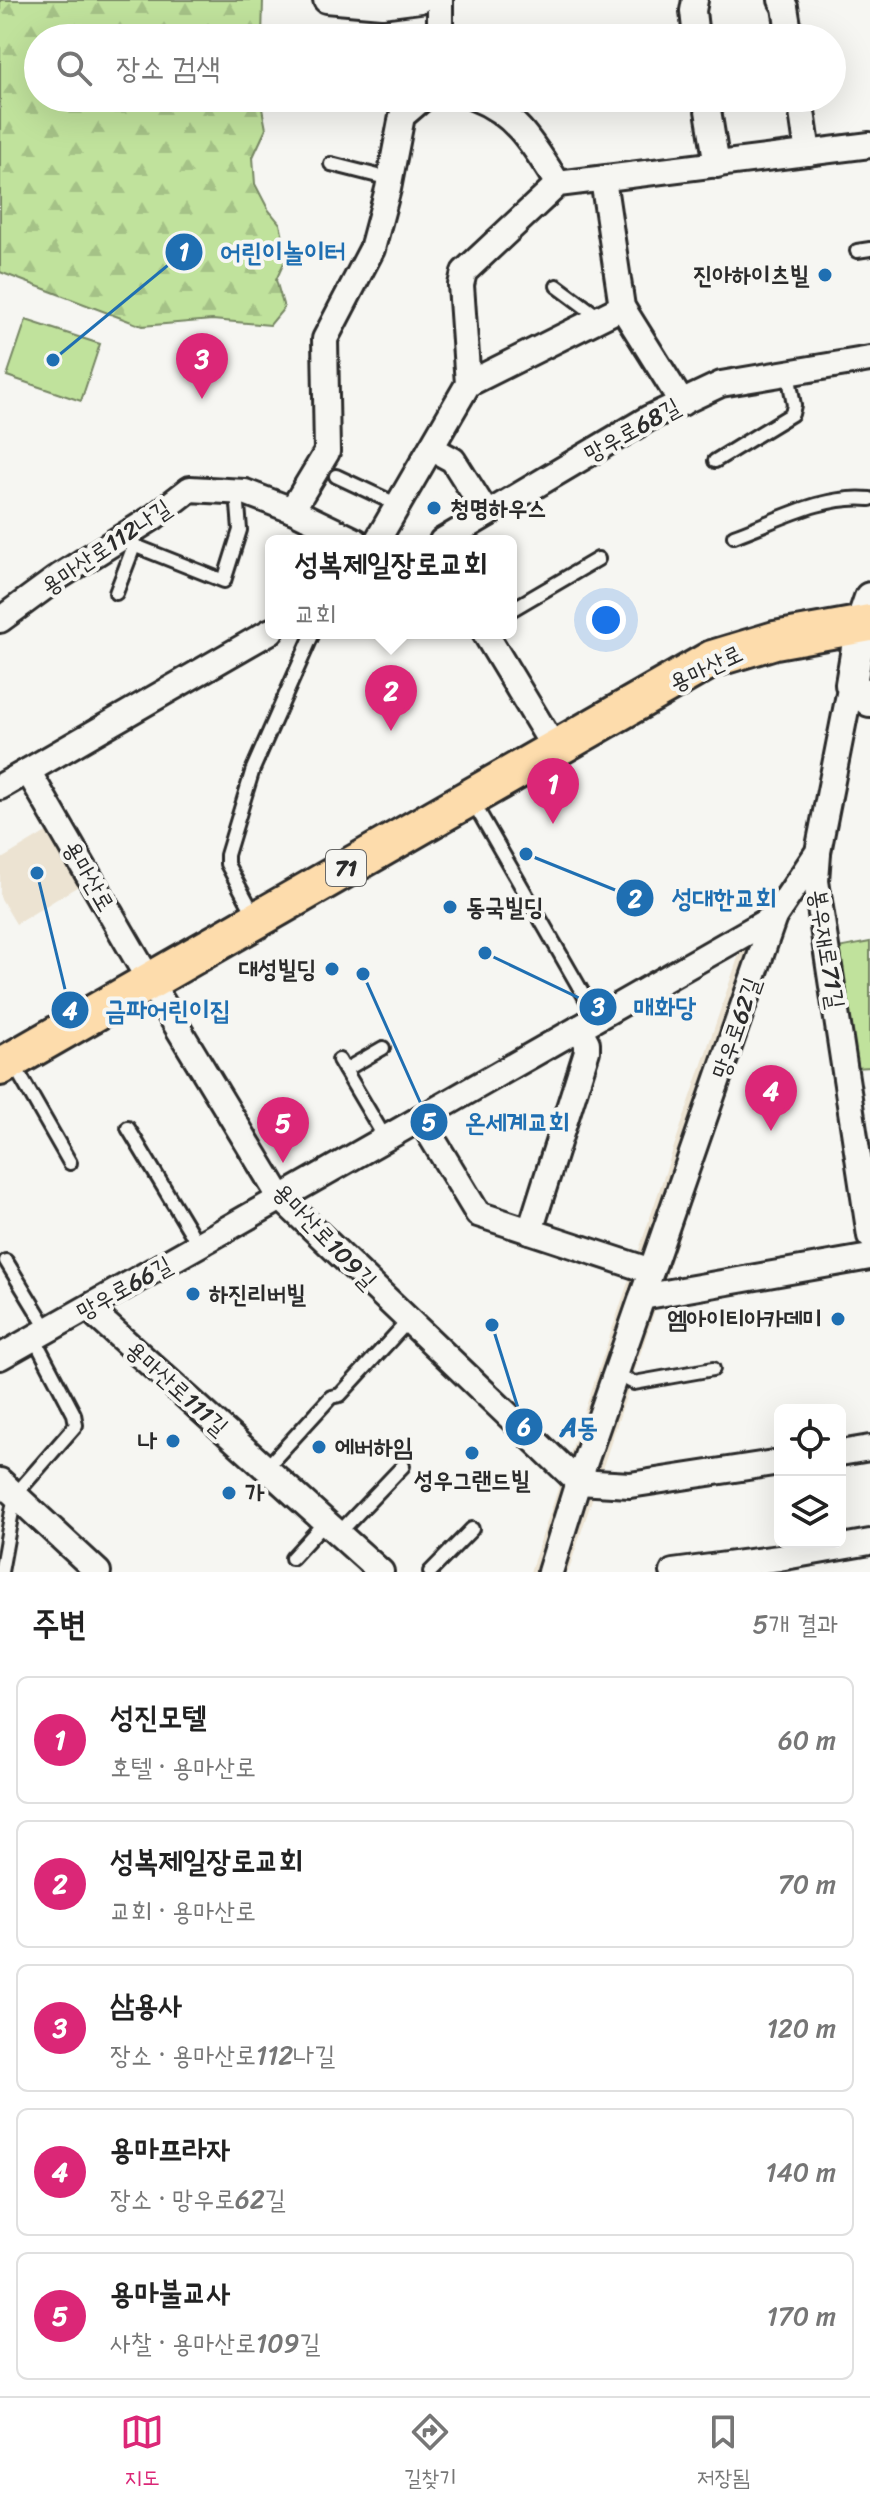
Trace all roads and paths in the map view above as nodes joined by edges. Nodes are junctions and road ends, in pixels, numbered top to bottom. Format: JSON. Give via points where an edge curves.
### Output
{"nodes":[{"id":1,"x":326,"y":0,"type":"edge"},
{"id":2,"x":420,"y":0,"type":"edge"},
{"id":3,"x":440,"y":0,"type":"edge"},
{"id":4,"x":695,"y":0,"type":"edge"},
{"id":5,"x":781,"y":0,"type":"edge"},
{"id":6,"x":440,"y":24,"type":"edge"},
{"id":7,"x":694,"y":24,"type":"edge"},
{"id":8,"x":788,"y":24,"type":"edge"},
{"id":9,"x":407,"y":112,"type":"edge"},
{"id":10,"x":498,"y":112,"type":"edge"},
{"id":11,"x":708,"y":112,"type":"edge"},
{"id":12,"x":802,"y":112,"type":"edge"},
{"id":13,"x":870,"y":145,"type":"edge"},
{"id":14,"x":808,"y":153,"type":"junction"},
{"id":15,"x":331,"y":164,"type":"dead end"},
{"id":16,"x":717,"y":165,"type":"junction"},
{"id":17,"x":390,"y":179,"type":"junction"},
{"id":18,"x":603,"y":179,"type":"junction"},
{"id":19,"x":558,"y":184,"type":"junction"},
{"id":20,"x":557,"y":286,"type":"dead end"},
{"id":21,"x":622,"y":307,"type":"junction"},
{"id":22,"x":600,"y":318,"type":"junction"},
{"id":23,"x":870,"y":359,"type":"edge"},
{"id":24,"x":788,"y":373,"type":"junction"},
{"id":25,"x":468,"y":384,"type":"junction"},
{"id":26,"x":682,"y":403,"type":"junction"},
{"id":27,"x":431,"y":448,"type":"junction"},
{"id":28,"x":715,"y":461,"type":"dead end"},
{"id":29,"x":336,"y":476,"type":"dead end"},
{"id":30,"x":237,"y":492,"type":"junction"},
{"id":31,"x":870,"y":499,"type":"edge"},
{"id":32,"x":398,"y":505,"type":"junction"},
{"id":33,"x":292,"y":510,"type":"junction"},
{"id":34,"x":487,"y":514,"type":"junction"},
{"id":35,"x":344,"y":535,"type":"edge"},
{"id":36,"x":380,"y":535,"type":"edge"},
{"id":37,"x":452,"y":535,"type":"edge"},
{"id":38,"x":734,"y":536,"type":"dead end"},
{"id":39,"x":126,"y":542,"type":"junction"},
{"id":40,"x":598,"y":559,"type":"dead end"},
{"id":41,"x":116,"y":593,"type":"dead end"},
{"id":42,"x":517,"y":606,"type":"edge"},
{"id":43,"x":867,"y":615,"type":"edge"},
{"id":44,"x":0,"y":620,"type":"edge"},
{"id":45,"x":265,"y":634,"type":"edge"},
{"id":46,"x":310,"y":639,"type":"edge"},
{"id":47,"x":489,"y":639,"type":"edge"},
{"id":48,"x":861,"y":692,"type":"edge"},
{"id":49,"x":555,"y":749,"type":"junction"},
{"id":50,"x":28,"y":771,"type":"junction"},
{"id":51,"x":0,"y":787,"type":"edge"},
{"id":52,"x":470,"y":797,"type":"junction"},
{"id":53,"x":818,"y":852,"type":"junction"},
{"id":54,"x":774,"y":917,"type":"junction"},
{"id":55,"x":256,"y":919,"type":"junction"},
{"id":56,"x":149,"y":980,"type":"junction"},
{"id":57,"x":588,"y":1023,"type":"junction"},
{"id":58,"x":383,"y":1048,"type":"dead end"},
{"id":59,"x":6,"y":1064,"type":"edge"},
{"id":60,"x":420,"y":1118,"type":"junction"},
{"id":61,"x":128,"y":1128,"type":"dead end"},
{"id":62,"x":385,"y":1138,"type":"junction"},
{"id":63,"x":70,"y":1163,"type":"dead end"},
{"id":64,"x":867,"y":1183,"type":"edge"},
{"id":65,"x":280,"y":1197,"type":"junction"},
{"id":66,"x":530,"y":1231,"type":"junction"},
{"id":67,"x":870,"y":1236,"type":"edge"},
{"id":68,"x":199,"y":1246,"type":"junction"},
{"id":69,"x":870,"y":1257,"type":"edge"},
{"id":70,"x":6,"y":1261,"type":"dead end"},
{"id":71,"x":651,"y":1271,"type":"junction"},
{"id":72,"x":642,"y":1297,"type":"junction"},
{"id":73,"x":88,"y":1308,"type":"junction"},
{"id":74,"x":409,"y":1320,"type":"junction"},
{"id":75,"x":41,"y":1334,"type":"junction"},
{"id":76,"x":0,"y":1357,"type":"edge"},
{"id":77,"x":713,"y":1369,"type":"dead end"},
{"id":78,"x":616,"y":1374,"type":"junction"},
{"id":79,"x":870,"y":1448,"type":"edge"},
{"id":80,"x":846,"y":1452,"type":"edge"},
{"id":81,"x":774,"y":1463,"type":"edge"},
{"id":82,"x":403,"y":1466,"type":"dead end"},
{"id":83,"x":266,"y":1468,"type":"junction"},
{"id":84,"x":578,"y":1482,"type":"junction"},
{"id":85,"x":7,"y":1488,"type":"edge"},
{"id":86,"x":332,"y":1528,"type":"junction"},
{"id":87,"x":472,"y":1529,"type":"dead end"},
{"id":88,"x":870,"y":1542,"type":"edge"},
{"id":89,"x":292,"y":1558,"type":"dead end"},
{"id":90,"x":552,"y":1571,"type":"edge"},
{"id":91,"x":1,"y":1572,"type":"edge"},
{"id":92,"x":98,"y":1572,"type":"edge"},
{"id":93,"x":381,"y":1572,"type":"edge"},
{"id":94,"x":430,"y":1572,"type":"edge"},
{"id":95,"x":673,"y":1572,"type":"edge"}],
"edges":[{"from":1,"to":2,"type":"street","via":[[382,5]]},
{"from":3,"to":6,"type":"street"},
{"from":4,"to":7,"type":"street"},
{"from":5,"to":8,"type":"street"},
{"from":9,"to":17,"type":"street"},
{"from":10,"to":19,"type":"street","via":[[525,132]]},
{"from":11,"to":16,"type":"street"},
{"from":12,"to":14,"type":"street"},
{"from":13,"to":14,"type":"street"},
{"from":14,"to":16,"type":"street"},
{"from":15,"to":17,"type":"lane"},
{"from":16,"to":18,"type":"street"},
{"from":17,"to":33,"type":"street","via":[[372,249],[325,339],[327,452]]},
{"from":18,"to":19,"type":"street"},
{"from":18,"to":21,"type":"street"},
{"from":19,"to":25,"type":"street","via":[[464,272]]},
{"from":20,"to":22,"type":"lane"},
{"from":21,"to":22,"type":"street"},
{"from":21,"to":26,"type":"street"},
{"from":22,"to":25,"type":"street"},
{"from":23,"to":24,"type":"street","name":"망우로68길"},
{"from":24,"to":26,"type":"street","name":"망우로68길","via":[[721,384]]},
{"from":24,"to":28,"type":"lane","via":[[792,414]]},
{"from":25,"to":27,"type":"street"},
{"from":26,"to":34,"type":"street","name":"망우로68길"},
{"from":27,"to":32,"type":"street"},
{"from":27,"to":34,"type":"street","via":[[453,460]]},
{"from":29,"to":32,"type":"lane"},
{"from":30,"to":33,"type":"street","name":"용마산로112나길"},
{"from":30,"to":39,"type":"street","name":"용마산로112나길","via":[[190,489]]},
{"from":30,"to":39,"type":"lane","via":[[240,530],[224,581]]},
{"from":31,"to":38,"type":"lane","via":[[818,505]]},
{"from":32,"to":36,"type":"street"},
{"from":33,"to":35,"type":"street","name":"용마산로112나길"},
{"from":34,"to":37,"type":"street","name":"망우로68길"},
{"from":39,"to":41,"type":"lane"},
{"from":39,"to":44,"type":"street","name":"용마산로112나길","via":[[60,576]]},
{"from":40,"to":42,"type":"lane"},
{"from":43,"to":48,"type":"street"},
{"from":43,"to":49,"type":"main road","name":"용마산로","number":"71","via":[[712,659]]},
{"from":45,"to":50,"type":"street"},
{"from":46,"to":55,"type":"lane","via":[[253,769],[226,860]]},
{"from":47,"to":49,"type":"street"},
{"from":48,"to":53,"type":"street","name":"망우로62길"},
{"from":49,"to":52,"type":"main road","name":"용마산로","number":"71"},
{"from":50,"to":51,"type":"street"},
{"from":50,"to":56,"type":"street","name":"용마산로"},
{"from":52,"to":55,"type":"main road","name":"용마산로","number":"71"},
{"from":52,"to":57,"type":"lane"},
{"from":53,"to":54,"type":"street","name":"망우로62길"},
{"from":53,"to":64,"type":"street","name":"봉우재로71길","via":[[816,881]]},
{"from":54,"to":57,"type":"street","name":"망우로66길"},
{"from":54,"to":71,"type":"street","name":"망우로62길"},
{"from":55,"to":56,"type":"main road","name":"용마산로","number":"71"},
{"from":56,"to":59,"type":"main road","name":"용마산로","number":"71"},
{"from":56,"to":65,"type":"street","name":"용마산로109길"},
{"from":57,"to":60,"type":"street","name":"망우로66길"},
{"from":57,"to":66,"type":"street","via":[[587,1051]]},
{"from":58,"to":62,"type":"lane","via":[[342,1065]]},
{"from":59,"to":63,"type":"lane","name":"용마산로"},
{"from":60,"to":62,"type":"street","name":"망우로66길"},
{"from":60,"to":66,"type":"street","via":[[475,1211]]},
{"from":61,"to":68,"type":"lane","name":"망우로66길"},
{"from":62,"to":65,"type":"street","name":"망우로66길"},
{"from":64,"to":67,"type":"street","name":"봉우재로71길"},
{"from":65,"to":68,"type":"street","name":"망우로66길"},
{"from":65,"to":74,"type":"street","name":"용마산로109길"},
{"from":66,"to":71,"type":"street"},
{"from":68,"to":73,"type":"street","name":"망우로66길"},
{"from":69,"to":72,"type":"street"},
{"from":70,"to":75,"type":"lane","name":"망우로66길"},
{"from":71,"to":72,"type":"street","name":"망우로62길"},
{"from":72,"to":78,"type":"street","name":"망우로62길"},
{"from":73,"to":75,"type":"street","name":"망우로66길"},
{"from":73,"to":83,"type":"street","name":"용마산로111길"},
{"from":74,"to":83,"type":"lane"},
{"from":74,"to":84,"type":"street","name":"용마산로109길"},
{"from":75,"to":76,"type":"street","name":"망우로66길"},
{"from":75,"to":85,"type":"lane","via":[[76,1425]]},
{"from":77,"to":78,"type":"lane","via":[[634,1383]]},
{"from":78,"to":84,"type":"street","name":"망우로62길"},
{"from":79,"to":80,"type":"street"},
{"from":81,"to":84,"type":"street","via":[[630,1485]]},
{"from":82,"to":86,"type":"lane"},
{"from":83,"to":86,"type":"street","name":"용마산로111길"},
{"from":84,"to":90,"type":"street","name":"망우로62길"},
{"from":85,"to":91,"type":"lane"},
{"from":85,"to":92,"type":"street"},
{"from":86,"to":89,"type":"lane"},
{"from":86,"to":93,"type":"street","name":"용마산로111길"},
{"from":87,"to":94,"type":"lane"},
{"from":88,"to":95,"type":"street"}]}
